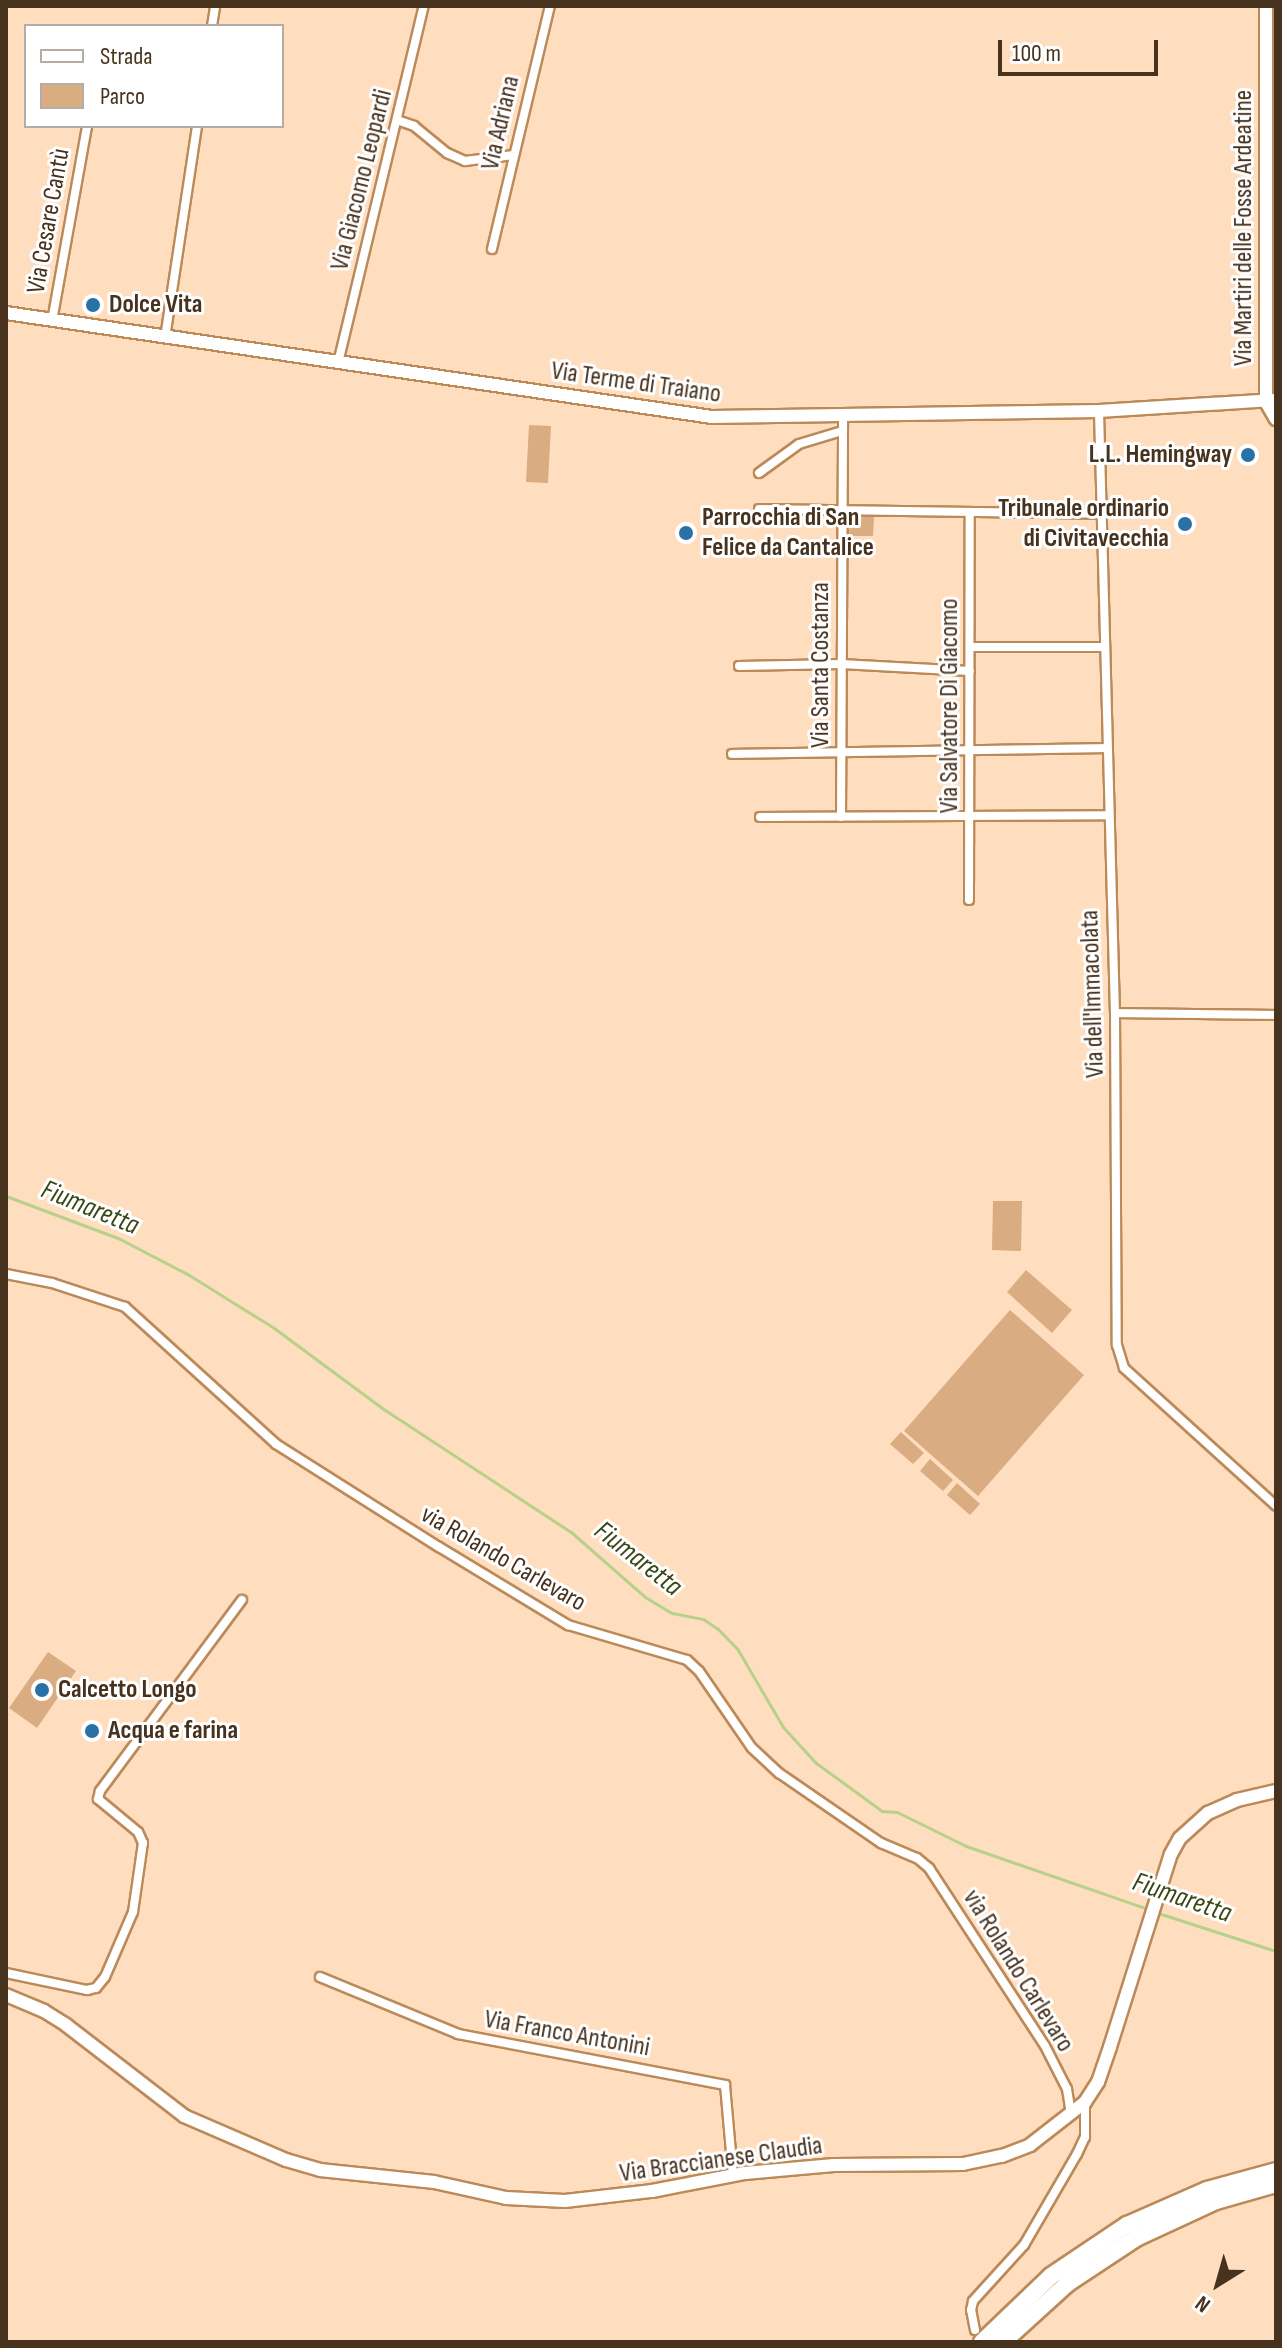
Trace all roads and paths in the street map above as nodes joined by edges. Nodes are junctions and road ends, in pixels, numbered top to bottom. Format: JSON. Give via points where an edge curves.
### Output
{"nodes":[{"id":1,"x":424,"y":6,"type":"edge"},
{"id":2,"x":550,"y":6,"type":"edge"},
{"id":3,"x":1266,"y":6,"type":"edge"},
{"id":4,"x":1271,"y":48,"type":"edge"},
{"id":5,"x":397,"y":120,"type":"junction"},
{"id":6,"x":87,"y":128,"type":"edge"},
{"id":7,"x":197,"y":128,"type":"edge"},
{"id":8,"x":514,"y":155,"type":"junction"},
{"id":9,"x":1271,"y":246,"type":"edge"},
{"id":10,"x":492,"y":249,"type":"dead end"},
{"id":11,"x":6,"y":313,"type":"edge"},
{"id":12,"x":52,"y":322,"type":"junction"},
{"id":13,"x":165,"y":338,"type":"junction"},
{"id":14,"x":338,"y":363,"type":"junction"},
{"id":15,"x":1271,"y":401,"type":"edge"},
{"id":16,"x":1099,"y":411,"type":"junction"},
{"id":17,"x":843,"y":417,"type":"junction"},
{"id":18,"x":1276,"y":419,"type":"edge"},
{"id":19,"x":842,"y":431,"type":"junction"},
{"id":20,"x":759,"y":473,"type":"dead end"},
{"id":21,"x":759,"y":509,"type":"dead end"},
{"id":22,"x":841,"y":512,"type":"junction"},
{"id":23,"x":970,"y":513,"type":"junction"},
{"id":24,"x":1101,"y":514,"type":"junction"},
{"id":25,"x":971,"y":647,"type":"junction"},
{"id":26,"x":1103,"y":647,"type":"junction"},
{"id":27,"x":841,"y":664,"type":"junction"},
{"id":28,"x":739,"y":666,"type":"dead end"},
{"id":29,"x":970,"y":671,"type":"junction"},
{"id":30,"x":1106,"y":748,"type":"junction"},
{"id":31,"x":970,"y":750,"type":"junction"},
{"id":32,"x":842,"y":753,"type":"junction"},
{"id":33,"x":732,"y":754,"type":"dead end"},
{"id":34,"x":970,"y":815,"type":"junction"},
{"id":35,"x":1108,"y":815,"type":"junction"},
{"id":36,"x":760,"y":817,"type":"dead end"},
{"id":37,"x":841,"y":817,"type":"junction"},
{"id":38,"x":969,"y":900,"type":"dead end"},
{"id":39,"x":1115,"y":1013,"type":"junction"},
{"id":40,"x":1276,"y":1015,"type":"edge"},
{"id":41,"x":6,"y":1274,"type":"edge"},
{"id":42,"x":1276,"y":1506,"type":"edge"},
{"id":43,"x":242,"y":1600,"type":"dead end"},
{"id":44,"x":1276,"y":1791,"type":"edge"},
{"id":45,"x":6,"y":1973,"type":"edge"},
{"id":46,"x":320,"y":1977,"type":"dead end"},
{"id":47,"x":6,"y":1995,"type":"edge"},
{"id":48,"x":1085,"y":2102,"type":"junction"},
{"id":49,"x":1071,"y":2113,"type":"junction"},
{"id":50,"x":1276,"y":2171,"type":"edge"},
{"id":51,"x":733,"y":2175,"type":"junction"},
{"id":52,"x":1276,"y":2184,"type":"edge"},
{"id":53,"x":979,"y":2336,"type":"edge"},
{"id":54,"x":1003,"y":2342,"type":"edge"}],
"edges":[{"from":1,"to":5,"type":"street","name":"Via Giacomo Leopardi"},
{"from":2,"to":8,"type":"street","name":"Via Adriana"},
{"from":3,"to":4,"type":"street","name":"Via Martiri delle Fosse Ardeatine"},
{"from":4,"to":9,"type":"street","name":"Via Martiri delle Fosse Ardeatine"},
{"from":5,"to":8,"type":"street","via":[[465,161]]},
{"from":5,"to":14,"type":"street","name":"Via Giacomo Leopardi"},
{"from":6,"to":12,"type":"street","name":"Via Cesare Cantù"},
{"from":7,"to":13,"type":"street"},
{"from":8,"to":10,"type":"street","name":"Via Adriana"},
{"from":9,"to":15,"type":"street","name":"Via Martiri delle Fosse Ardeatine"},
{"from":11,"to":12,"type":"street","name":"Via Terme di Traiano"},
{"from":12,"to":13,"type":"street","name":"Via Terme di Traiano"},
{"from":13,"to":14,"type":"street","name":"Via Terme di Traiano"},
{"from":14,"to":17,"type":"street","name":"Via Terme di Traiano","via":[[698,415]]},
{"from":15,"to":16,"type":"street","name":"Via Terme di Traiano"},
{"from":15,"to":18,"type":"street"},
{"from":16,"to":17,"type":"street","name":"Via Terme di Traiano"},
{"from":16,"to":24,"type":"street","name":"Via dell'Immacolata"},
{"from":17,"to":19,"type":"street","name":"Via Santa Costanza"},
{"from":19,"to":20,"type":"street","via":[[799,444]]},
{"from":19,"to":22,"type":"street","name":"Via Santa Costanza"},
{"from":21,"to":22,"type":"street"},
{"from":22,"to":23,"type":"street"},
{"from":22,"to":27,"type":"street","name":"Via Santa Costanza"},
{"from":23,"to":24,"type":"street"},
{"from":23,"to":25,"type":"street","name":"Via Salvatore Di Giacomo"},
{"from":24,"to":26,"type":"street","name":"Via dell'Immacolata"},
{"from":25,"to":26,"type":"street"},
{"from":25,"to":29,"type":"street","name":"Via Salvatore Di Giacomo"},
{"from":26,"to":30,"type":"street","name":"Via dell'Immacolata"},
{"from":27,"to":28,"type":"street"},
{"from":27,"to":29,"type":"street"},
{"from":27,"to":32,"type":"street","name":"Via Santa Costanza"},
{"from":29,"to":31,"type":"street","name":"Via Salvatore Di Giacomo"},
{"from":30,"to":31,"type":"street"},
{"from":30,"to":35,"type":"street","name":"Via dell'Immacolata"},
{"from":31,"to":32,"type":"street"},
{"from":31,"to":34,"type":"street","name":"Via Salvatore Di Giacomo"},
{"from":32,"to":33,"type":"street"},
{"from":32,"to":37,"type":"street","name":"Via Santa Costanza"},
{"from":34,"to":35,"type":"street"},
{"from":34,"to":37,"type":"street"},
{"from":34,"to":38,"type":"street","name":"Via Salvatore Di Giacomo"},
{"from":35,"to":39,"type":"street","name":"Via dell'Immacolata"},
{"from":36,"to":37,"type":"street"},
{"from":39,"to":40,"type":"street"},
{"from":39,"to":42,"type":"street","name":"Via dell'Immacolata","via":[[1117,1345],[1124,1368]]},
{"from":41,"to":49,"type":"street","name":"via Rolando Carlevaro","via":[[125,1307],[276,1444],[439,1547],[568,1625],[687,1660],[752,1748],[779,1773],[881,1843],[929,1868],[1045,2046],[1067,2089]]},
{"from":43,"to":45,"type":"street","via":[[100,1791],[98,1799],[138,1832],[143,1843],[133,1912],[105,1977],[87,1990]]},
{"from":44,"to":48,"type":"street","name":"Via Braccianese Claudia","via":[[1237,1800],[1194,1823],[1171,1854],[1098,2082]]},
{"from":46,"to":51,"type":"street","name":"Via Franco Antonini","via":[[458,2034],[725,2085]]},
{"from":47,"to":51,"type":"street","name":"Via Braccianese Claudia","via":[[66,2025],[184,2116],[306,2167],[434,2182],[538,2202],[627,2195]]},
{"from":48,"to":49,"type":"street","name":"Via Braccianese Claudia"},
{"from":48,"to":53,"type":"street","via":[[1085,2137],[1077,2154],[1024,2245],[973,2301]]},
{"from":49,"to":51,"type":"street","name":"Via Braccianese Claudia","via":[[1030,2145],[973,2162],[834,2165]]},
{"from":50,"to":53,"type":"highway","via":[[1207,2190],[1127,2225],[1051,2276]]},
{"from":52,"to":54,"type":"highway","via":[[1216,2201],[1136,2238],[1068,2283]]}]}
